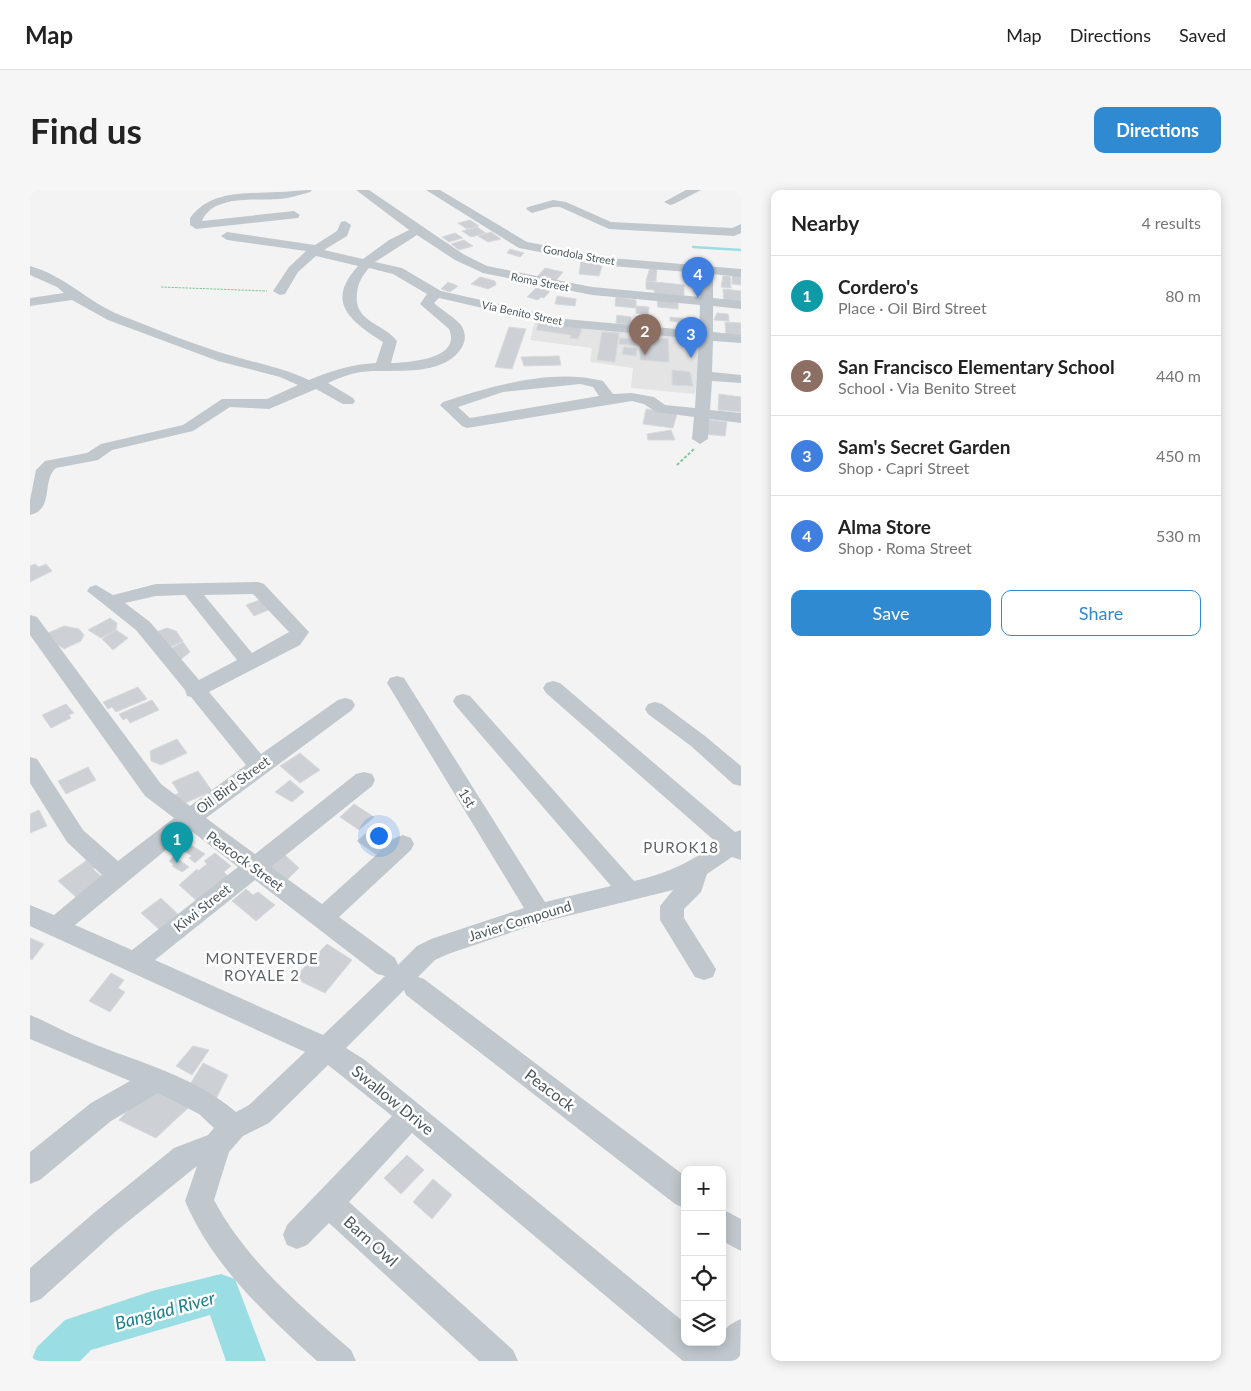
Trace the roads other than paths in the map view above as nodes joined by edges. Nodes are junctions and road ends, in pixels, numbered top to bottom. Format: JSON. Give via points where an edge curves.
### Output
{"nodes":[{"id":1,"x":306,"y":190,"type":"edge"},
{"id":2,"x":362,"y":190,"type":"edge"},
{"id":3,"x":432,"y":190,"type":"edge"},
{"id":4,"x":695,"y":190,"type":"edge"},
{"id":5,"x":275,"y":196,"type":"junction"},
{"id":6,"x":670,"y":202,"type":"dead end"},
{"id":7,"x":532,"y":208,"type":"dead end"},
{"id":8,"x":346,"y":226,"type":"dead end"},
{"id":9,"x":741,"y":228,"type":"edge"},
{"id":10,"x":418,"y":230,"type":"junction"},
{"id":11,"x":228,"y":236,"type":"dead end"},
{"id":12,"x":313,"y":250,"type":"junction"},
{"id":13,"x":366,"y":263,"type":"junction"},
{"id":14,"x":30,"y":270,"type":"edge"},
{"id":15,"x":707,"y":270,"type":"junction"},
{"id":16,"x":741,"y":273,"type":"edge"},
{"id":17,"x":280,"y":291,"type":"road end"},
{"id":18,"x":437,"y":294,"type":"junction"},
{"id":19,"x":74,"y":296,"type":"junction"},
{"id":20,"x":30,"y":302,"type":"edge"},
{"id":21,"x":706,"y":302,"type":"junction"},
{"id":22,"x":741,"y":305,"type":"edge"},
{"id":23,"x":706,"y":336,"type":"junction"},
{"id":24,"x":741,"y":340,"type":"edge"},
{"id":25,"x":381,"y":368,"type":"junction"},
{"id":26,"x":705,"y":376,"type":"junction"},
{"id":27,"x":741,"y":379,"type":"edge"},
{"id":28,"x":312,"y":384,"type":"junction"},
{"id":29,"x":609,"y":399,"type":"junction"},
{"id":30,"x":348,"y":401,"type":"dead end"},
{"id":31,"x":702,"y":414,"type":"junction"},
{"id":32,"x":741,"y":418,"type":"edge"},
{"id":33,"x":700,"y":439,"type":"road end"},
{"id":34,"x":30,"y":510,"type":"edge"},
{"id":35,"x":190,"y":590,"type":"junction"},
{"id":36,"x":30,"y":621,"type":"edge"},
{"id":37,"x":250,"y":663,"type":"junction"},
{"id":38,"x":397,"y":683,"type":"dead end"},
{"id":39,"x":553,"y":688,"type":"dead end"},
{"id":40,"x":194,"y":691,"type":"junction"},
{"id":41,"x":463,"y":701,"type":"dead end"},
{"id":42,"x":345,"y":705,"type":"dead end"},
{"id":43,"x":655,"y":710,"type":"dead end"},
{"id":44,"x":30,"y":765,"type":"edge"},
{"id":45,"x":259,"y":766,"type":"junction"},
{"id":46,"x":741,"y":778,"type":"edge"},
{"id":47,"x":364,"y":780,"type":"dead end"},
{"id":48,"x":188,"y":819,"type":"junction"},
{"id":49,"x":403,"y":844,"type":"dead end"},
{"id":50,"x":738,"y":844,"type":"edge"},
{"id":51,"x":254,"y":867,"type":"junction"},
{"id":52,"x":697,"y":869,"type":"junction"},
{"id":53,"x":117,"y":874,"type":"junction"},
{"id":54,"x":628,"y":890,"type":"junction"},
{"id":55,"x":539,"y":913,"type":"junction"},
{"id":56,"x":30,"y":915,"type":"edge"},
{"id":57,"x":324,"y":918,"type":"junction"},
{"id":58,"x":56,"y":927,"type":"junction"},
{"id":59,"x":135,"y":962,"type":"junction"},
{"id":60,"x":386,"y":966,"type":"dead end"},
{"id":61,"x":704,"y":969,"type":"dead end"},
{"id":62,"x":414,"y":987,"type":"dead end"},
{"id":63,"x":30,"y":1027,"type":"edge"},
{"id":64,"x":326,"y":1049,"type":"junction"},
{"id":65,"x":157,"y":1079,"type":"junction"},
{"id":66,"x":411,"y":1115,"type":"junction"},
{"id":67,"x":226,"y":1135,"type":"junction"},
{"id":68,"x":30,"y":1170,"type":"edge"},
{"id":69,"x":681,"y":1191,"type":"edge"},
{"id":70,"x":329,"y":1203,"type":"junction"},
{"id":71,"x":726,"y":1226,"type":"edge"},
{"id":72,"x":297,"y":1235,"type":"dead end"},
{"id":73,"x":741,"y":1237,"type":"edge"},
{"id":74,"x":30,"y":1288,"type":"edge"},
{"id":75,"x":741,"y":1334,"type":"edge"},
{"id":76,"x":340,"y":1361,"type":"edge"},
{"id":77,"x":502,"y":1361,"type":"edge"},
{"id":78,"x":707,"y":1361,"type":"edge"},
{"id":79,"x":721,"y":1361,"type":"edge"}],
"edges":[{"from":1,"to":5,"type":"street"},
{"from":2,"to":10,"type":"street","name":"Roma Street"},
{"from":3,"to":15,"type":"street","name":"Gondola Street","via":[[523,245],[611,262]]},
{"from":4,"to":6,"type":"street"},
{"from":5,"to":5,"type":"street","via":[[226,197],[202,211],[196,218],[196,225],[294,215]]},
{"from":7,"to":9,"type":"street","via":[[562,204],[609,225],[734,232]]},
{"from":8,"to":12,"type":"street","via":[[343,233]]},
{"from":10,"to":13,"type":"street","via":[[394,242]]},
{"from":10,"to":21,"type":"street","name":"Roma Street","via":[[483,269],[592,291]]},
{"from":11,"to":12,"type":"street","name":"Via Benito Street"},
{"from":12,"to":13,"type":"street","name":"Via Benito Street"},
{"from":12,"to":17,"type":"street","via":[[292,269]]},
{"from":13,"to":18,"type":"street","name":"Via Benito Street","via":[[397,271]]},
{"from":13,"to":25,"type":"street","via":[[353,280],[350,302],[354,315],[390,342]]},
{"from":14,"to":19,"type":"street","via":[[62,284]]},
{"from":15,"to":16,"type":"street","name":"Gondola Street"},
{"from":15,"to":21,"type":"street"},
{"from":18,"to":23,"type":"street","name":"Via Benito Street","via":[[565,322]]},
{"from":18,"to":25,"type":"street","via":[[429,298],[427,304],[455,327],[458,341],[451,352],[433,362]]},
{"from":19,"to":20,"type":"street"},
{"from":19,"to":28,"type":"street","via":[[138,327],[223,358]]},
{"from":21,"to":22,"type":"street","name":"Roma Street"},
{"from":21,"to":23,"type":"street"},
{"from":23,"to":24,"type":"street","name":"Via Benito Street"},
{"from":23,"to":26,"type":"street"},
{"from":25,"to":28,"type":"street","via":[[361,368]]},
{"from":26,"to":27,"type":"street"},
{"from":26,"to":31,"type":"street"},
{"from":28,"to":30,"type":"street"},
{"from":28,"to":34,"type":"street","via":[[269,404],[227,402],[188,428],[106,447],[92,457],[47,466],[38,502]]},
{"from":29,"to":29,"type":"street","via":[[466,423],[448,405],[501,388],[580,380],[598,384]]},
{"from":29,"to":31,"type":"street","via":[[632,397],[649,400],[661,409]]},
{"from":31,"to":32,"type":"street"},
{"from":31,"to":33,"type":"street"},
{"from":35,"to":37,"type":"street"},
{"from":35,"to":37,"type":"street","via":[[258,588],[300,632],[293,640]]},
{"from":35,"to":40,"type":"street","via":[[103,596],[143,626]]},
{"from":36,"to":48,"type":"street","name":"Peacock Street","via":[[152,790]]},
{"from":37,"to":40,"type":"street"},
{"from":38,"to":55,"type":"street","name":"1st"},
{"from":39,"to":50,"type":"street"},
{"from":40,"to":45,"type":"street"},
{"from":41,"to":54,"type":"street"},
{"from":42,"to":45,"type":"street","name":"Oil Bird Street"},
{"from":43,"to":46,"type":"street"},
{"from":44,"to":53,"type":"street","via":[[75,836]]},
{"from":45,"to":48,"type":"street","name":"Oil Bird Street"},
{"from":47,"to":51,"type":"street","name":"Kiwi Street"},
{"from":48,"to":51,"type":"street","name":"Peacock Street"},
{"from":48,"to":53,"type":"street","name":"Oil Bird Street"},
{"from":49,"to":57,"type":"street"},
{"from":50,"to":52,"type":"street","name":"Javier Compound"},
{"from":51,"to":57,"type":"street","name":"Peacock Street"},
{"from":51,"to":59,"type":"street","name":"Kiwi Street"},
{"from":52,"to":54,"type":"street","name":"Javier Compound","via":[[668,882]]},
{"from":52,"to":61,"type":"street","via":[[692,885],[672,906],[672,920]]},
{"from":53,"to":58,"type":"street","name":"Oil Bird Street"},
{"from":54,"to":55,"type":"street","name":"Javier Compound"},
{"from":55,"to":64,"type":"street","name":"Javier Compound","via":[[426,953]]},
{"from":56,"to":58,"type":"street","name":"Swallow Drive"},
{"from":57,"to":60,"type":"street","name":"Peacock Street"},
{"from":58,"to":59,"type":"street","name":"Swallow Drive"},
{"from":59,"to":64,"type":"street","name":"Swallow Drive"},
{"from":62,"to":69,"type":"street","name":"Peacock"},
{"from":63,"to":65,"type":"street"},
{"from":64,"to":66,"type":"street","name":"Swallow Drive","via":[[356,1069]]},
{"from":64,"to":67,"type":"street","name":"Javier Compound","via":[[259,1114]]},
{"from":65,"to":67,"type":"street","via":[[208,1105]]},
{"from":65,"to":68,"type":"street","via":[[101,1112]]},
{"from":66,"to":70,"type":"street"},
{"from":66,"to":78,"type":"street","name":"Swallow Drive"},
{"from":67,"to":74,"type":"street","name":"Javier Compound","via":[[184,1158]]},
{"from":67,"to":76,"type":"street","via":[[199,1201],[216,1233],[277,1305]]},
{"from":70,"to":72,"type":"street"},
{"from":70,"to":77,"type":"street","name":"Barn Owl"},
{"from":71,"to":73,"type":"street"},
{"from":75,"to":79,"type":"street"}]}
